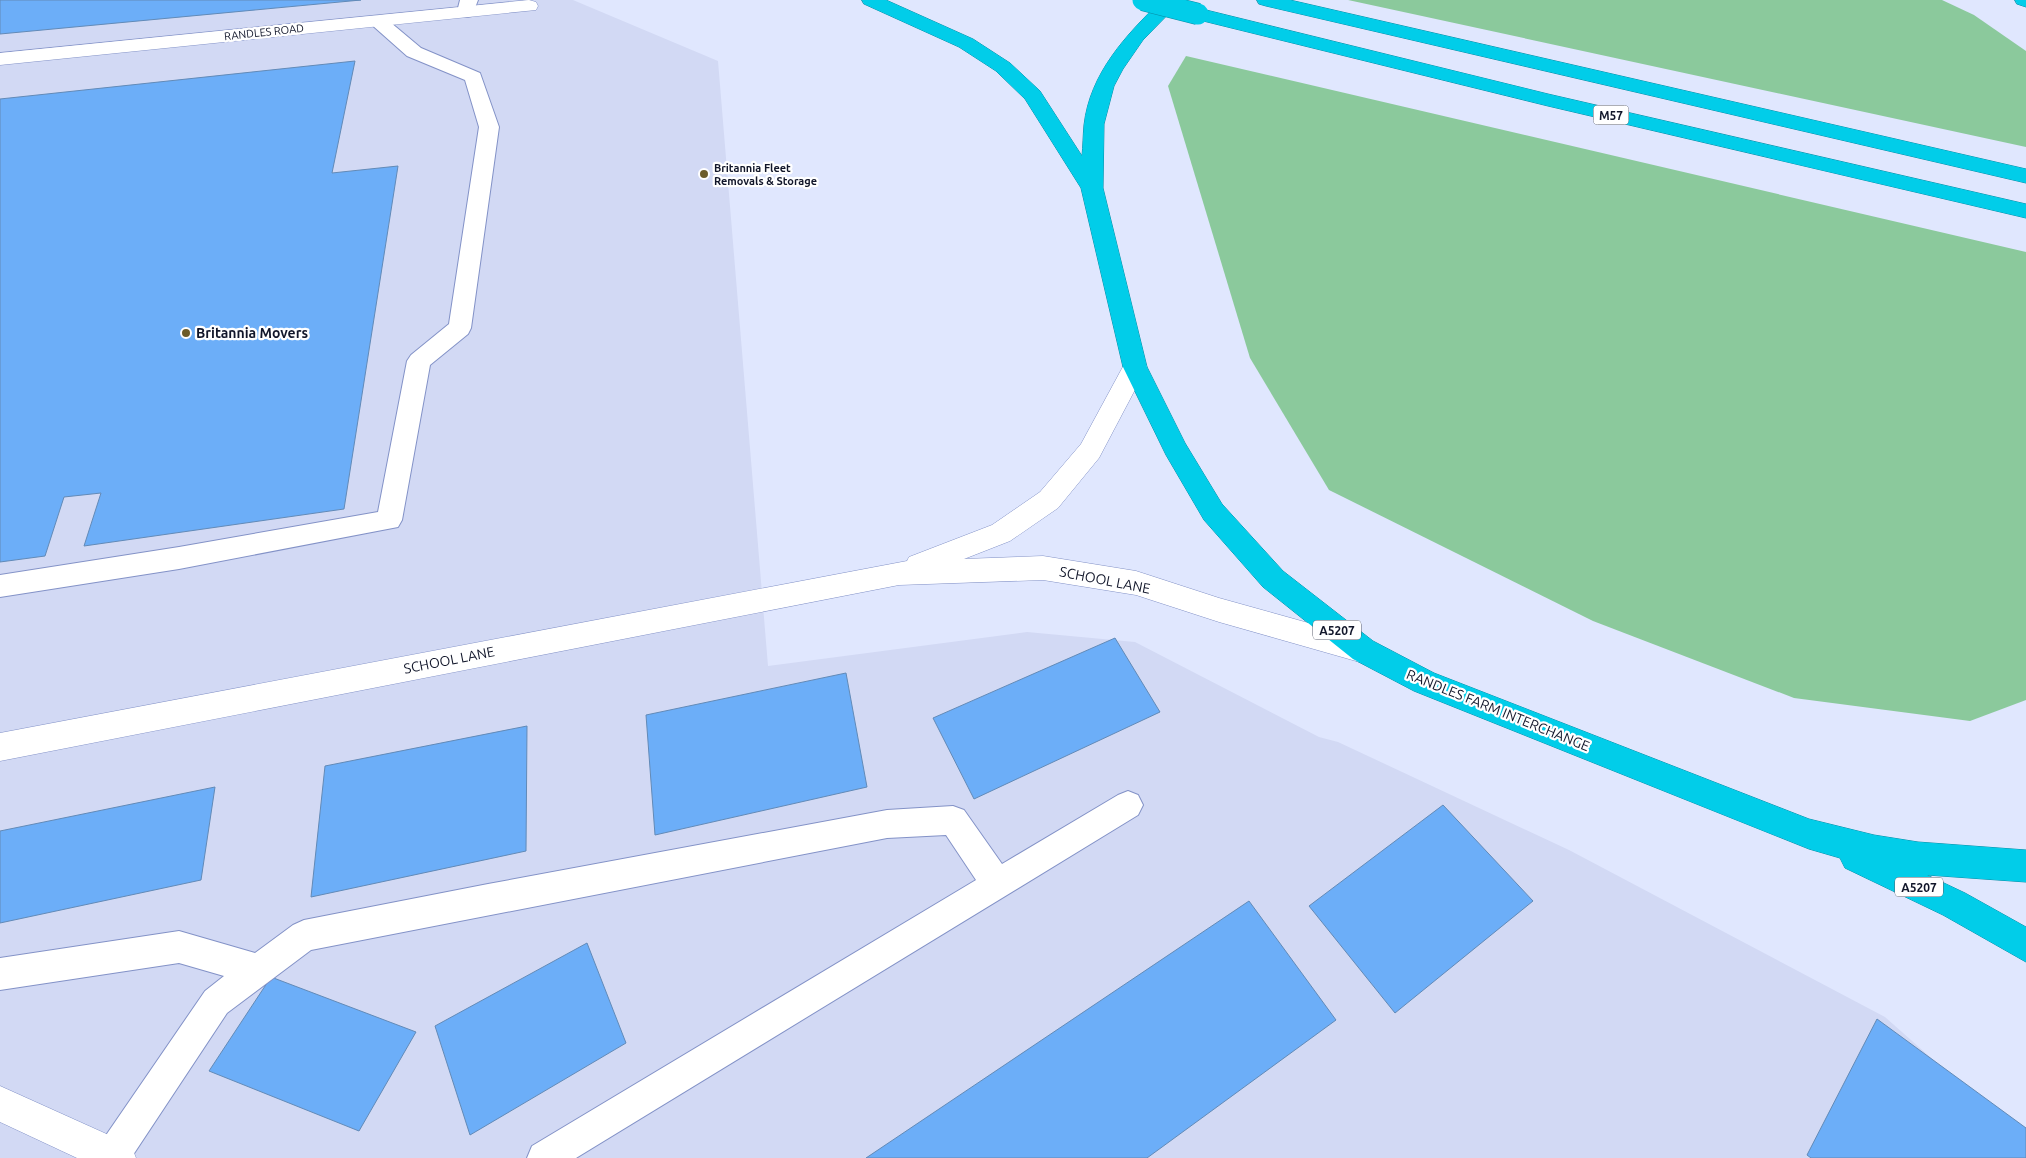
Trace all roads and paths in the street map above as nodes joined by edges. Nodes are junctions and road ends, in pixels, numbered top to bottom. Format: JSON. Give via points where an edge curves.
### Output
{"nodes":[{"id":1,"x":871,"y":0,"type":"edge"},
{"id":2,"x":1143,"y":0,"type":"edge"},
{"id":3,"x":1173,"y":0,"type":"edge"},
{"id":4,"x":1266,"y":0,"type":"edge"},
{"id":5,"x":467,"y":6,"type":"edge"},
{"id":6,"x":529,"y":6,"type":"dead end"},
{"id":7,"x":378,"y":21,"type":"junction"},
{"id":8,"x":0,"y":59,"type":"edge"},
{"id":9,"x":2026,"y":176,"type":"edge"},
{"id":10,"x":1092,"y":188,"type":"junction"},
{"id":11,"x":2026,"y":211,"type":"edge"},
{"id":12,"x":1135,"y":367,"type":"junction"},
{"id":13,"x":899,"y":573,"type":"junction"},
{"id":14,"x":0,"y":586,"type":"edge"},
{"id":15,"x":1363,"y":650,"type":"junction"},
{"id":16,"x":0,"y":747,"type":"edge"},
{"id":17,"x":1128,"y":805,"type":"dead end"},
{"id":18,"x":1809,"y":834,"type":"junction"},
{"id":19,"x":2026,"y":866,"type":"edge"},
{"id":20,"x":997,"y":884,"type":"junction"},
{"id":21,"x":2026,"y":945,"type":"edge"},
{"id":22,"x":260,"y":970,"type":"junction"},
{"id":23,"x":0,"y":974,"type":"edge"},
{"id":24,"x":0,"y":1104,"type":"edge"},
{"id":25,"x":115,"y":1157,"type":"edge"},
{"id":26,"x":544,"y":1158,"type":"edge"}],
"edges":[{"from":1,"to":10,"type":"highway","via":[[966,43],[1003,68],[1033,95]]},
{"from":2,"to":11,"type":"highway","number":"M57","bridge":true,"via":[[1548,100]]},
{"from":3,"to":10,"type":"highway","name":"RANDLES FARM INTERCHANGE","number":"A5207","via":[[1136,36],[1104,86],[1094,124]]},
{"from":4,"to":9,"type":"highway","number":"M57"},
{"from":5,"to":6,"type":"main road","name":"RANDLES ROAD"},
{"from":5,"to":7,"type":"main road","name":"RANDLES ROAD"},
{"from":7,"to":8,"type":"main road","name":"RANDLES ROAD"},
{"from":7,"to":14,"type":"lane","via":[[414,52],[473,77],[489,127],[460,328],[419,361],[389,520]]},
{"from":10,"to":12,"type":"highway","name":"RANDLES FARM INTERCHANGE","number":"A5207"},
{"from":12,"to":13,"type":"main road","name":"SCHOOL LANE","via":[[1090,451],[1049,500],[1001,533]]},
{"from":12,"to":15,"type":"highway","name":"RANDLES FARM INTERCHANGE","number":"A5207","via":[[1175,448],[1213,512],[1273,579]]},
{"from":13,"to":15,"type":"main road","name":"SCHOOL LANE","via":[[1043,568],[1127,582]]},
{"from":13,"to":16,"type":"main road","name":"SCHOOL LANE"},
{"from":15,"to":18,"type":"highway","name":"RANDLES FARM INTERCHANGE","number":"A5207","via":[[1424,682]]},
{"from":17,"to":20,"type":"lane"},
{"from":18,"to":19,"type":"highway","name":"RANDLES FARM INTERCHANGE","number":"A5207","via":[[1856,848],[1902,856]]},
{"from":18,"to":21,"type":"highway","number":"A5207","via":[[1954,904]]},
{"from":20,"to":22,"type":"lane","via":[[953,820],[887,824],[304,936]]},
{"from":20,"to":26,"type":"lane"},
{"from":22,"to":23,"type":"lane","via":[[179,947]]},
{"from":22,"to":25,"type":"lane","via":[[216,1002]]},
{"from":24,"to":25,"type":"main road"}]}
